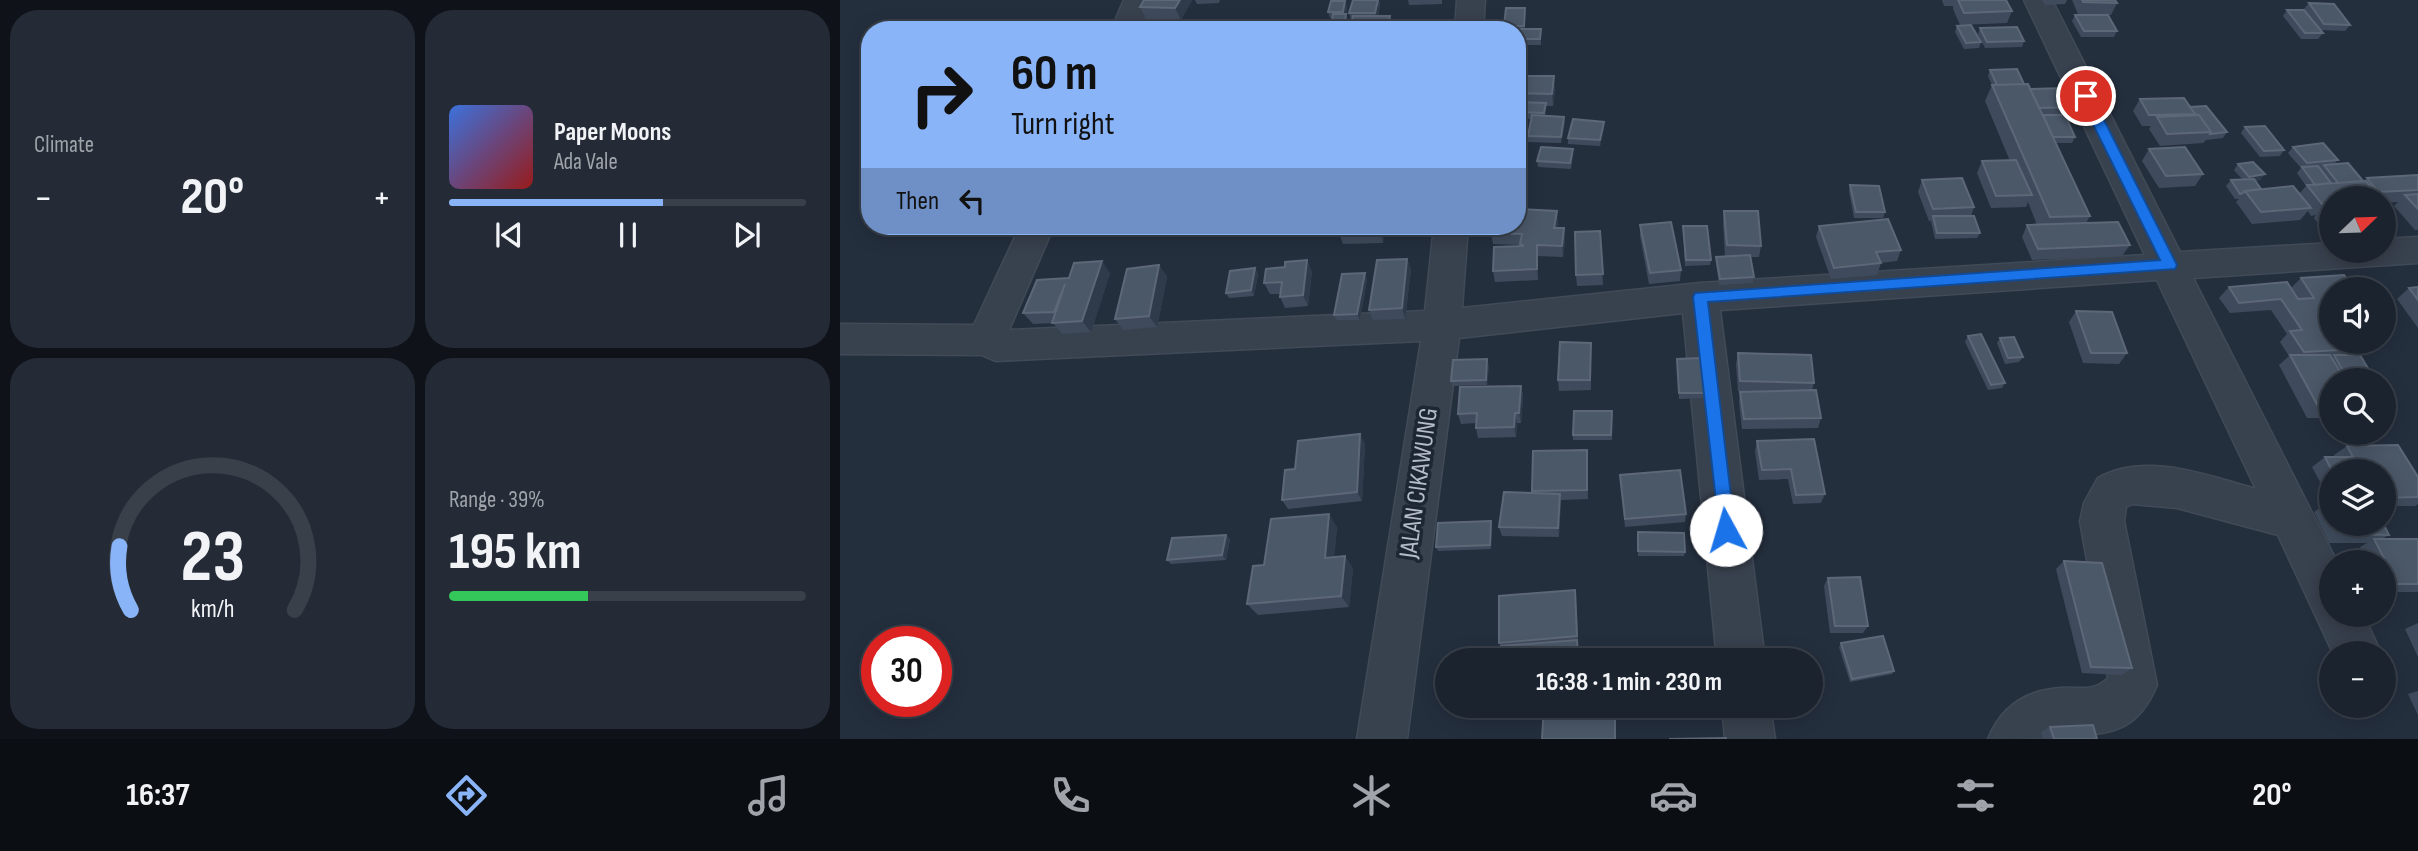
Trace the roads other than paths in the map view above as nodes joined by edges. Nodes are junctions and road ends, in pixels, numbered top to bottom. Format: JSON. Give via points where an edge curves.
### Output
{"nodes":[{"id":1,"x":1138,"y":0,"type":"edge"},
{"id":2,"x":1471,"y":0,"type":"edge"},
{"id":3,"x":2038,"y":0,"type":"edge"},
{"id":4,"x":1129,"y":21,"type":"edge"},
{"id":5,"x":1470,"y":21,"type":"edge"},
{"id":6,"x":1033,"y":235,"type":"edge"},
{"id":7,"x":1450,"y":235,"type":"edge"},
{"id":8,"x":2418,"y":250,"type":"edge"},
{"id":9,"x":2169,"y":265,"type":"junction"},
{"id":10,"x":1700,"y":297,"type":"junction"},
{"id":11,"x":1442,"y":325,"type":"junction"},
{"id":12,"x":840,"y":339,"type":"edge"},
{"id":13,"x":992,"y":340,"type":"junction"},
{"id":14,"x":2293,"y":519,"type":"junction"},
{"id":15,"x":2319,"y":572,"type":"edge"},
{"id":16,"x":1740,"y":648,"type":"edge"},
{"id":17,"x":1747,"y":718,"type":"edge"},
{"id":18,"x":1382,"y":739,"type":"edge"},
{"id":19,"x":1749,"y":739,"type":"edge"},
{"id":20,"x":2013,"y":739,"type":"edge"}],
"edges":[{"from":1,"to":4,"type":"street"},
{"from":2,"to":5,"type":"street"},
{"from":3,"to":9,"type":"street"},
{"from":6,"to":13,"type":"street","via":[[990,331]]},
{"from":7,"to":11,"type":"street","name":"JALAN CIKAWUNG"},
{"from":8,"to":9,"type":"street"},
{"from":9,"to":10,"type":"street"},
{"from":9,"to":14,"type":"street"},
{"from":10,"to":11,"type":"street"},
{"from":10,"to":16,"type":"street"},
{"from":11,"to":13,"type":"street","via":[[1007,348]]},
{"from":11,"to":18,"type":"street","name":"JALAN CIKAWUNG"},
{"from":12,"to":13,"type":"street"},
{"from":14,"to":15,"type":"street"},
{"from":14,"to":20,"type":"street","via":[[2144,484],[2117,489],[2105,501],[2102,521],[2133,685],[2122,702],[2104,711],[2031,719]]},
{"from":17,"to":19,"type":"street"}]}
